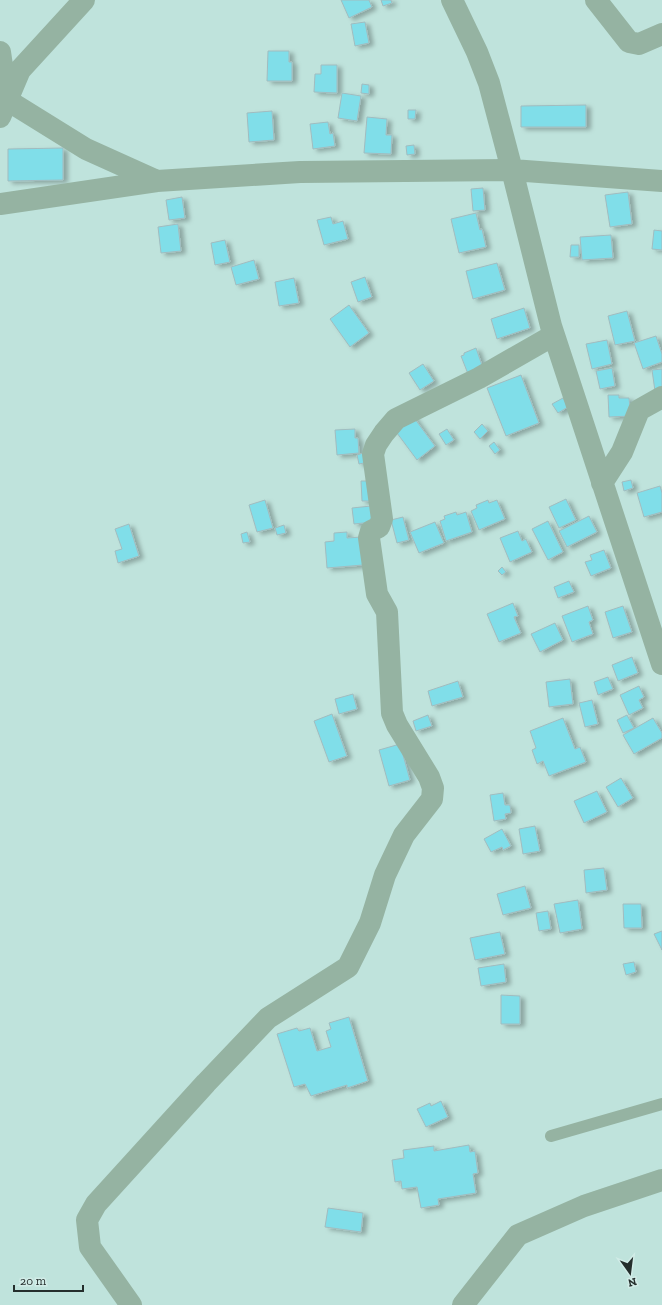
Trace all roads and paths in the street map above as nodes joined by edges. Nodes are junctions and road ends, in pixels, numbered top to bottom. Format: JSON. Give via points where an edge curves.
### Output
{"nodes":[{"id":1,"x":84,"y":0,"type":"edge"},
{"id":2,"x":596,"y":0,"type":"edge"},
{"id":3,"x":453,"y":1,"type":"edge"},
{"id":4,"x":662,"y":34,"type":"edge"},
{"id":5,"x":0,"y":52,"type":"edge"},
{"id":6,"x":2,"y":106,"type":"edge"},
{"id":7,"x":512,"y":170,"type":"junction"},
{"id":8,"x":157,"y":181,"type":"junction"},
{"id":9,"x":662,"y":181,"type":"edge"},
{"id":10,"x":0,"y":204,"type":"edge"},
{"id":11,"x":554,"y":335,"type":"junction"},
{"id":12,"x":662,"y":397,"type":"edge"},
{"id":13,"x":602,"y":483,"type":"junction"},
{"id":14,"x":662,"y":664,"type":"edge"},
{"id":15,"x":662,"y":1104,"type":"edge"},
{"id":16,"x":551,"y":1136,"type":"dead end"},
{"id":17,"x":662,"y":1180,"type":"edge"},
{"id":18,"x":131,"y":1305,"type":"edge"},
{"id":19,"x":463,"y":1305,"type":"edge"}],
"edges":[{"from":1,"to":6,"type":"street","via":[[20,70]]},
{"from":2,"to":4,"type":"street","via":[[629,42],[639,44]]},
{"from":3,"to":7,"type":"street","via":[[486,77]]},
{"from":5,"to":6,"type":"street"},
{"from":6,"to":8,"type":"street","via":[[86,149]]},
{"from":7,"to":8,"type":"street","via":[[300,172]]},
{"from":7,"to":9,"type":"street"},
{"from":7,"to":11,"type":"street"},
{"from":8,"to":10,"type":"street"},
{"from":11,"to":13,"type":"street"},
{"from":11,"to":18,"type":"street","via":[[479,378],[396,419],[376,445],[373,454],[382,519],[379,527],[372,531],[369,538],[377,594],[387,612],[392,713],[429,777],[433,788],[432,799],[404,835],[385,875],[370,923],[348,967],[268,1018],[96,1204],[86,1220],[90,1247]]},
{"from":12,"to":13,"type":"street","via":[[639,410],[622,452]]},
{"from":13,"to":14,"type":"street"},
{"from":15,"to":16,"type":"lane"},
{"from":17,"to":19,"type":"street","via":[[584,1206],[518,1235]]}]}
